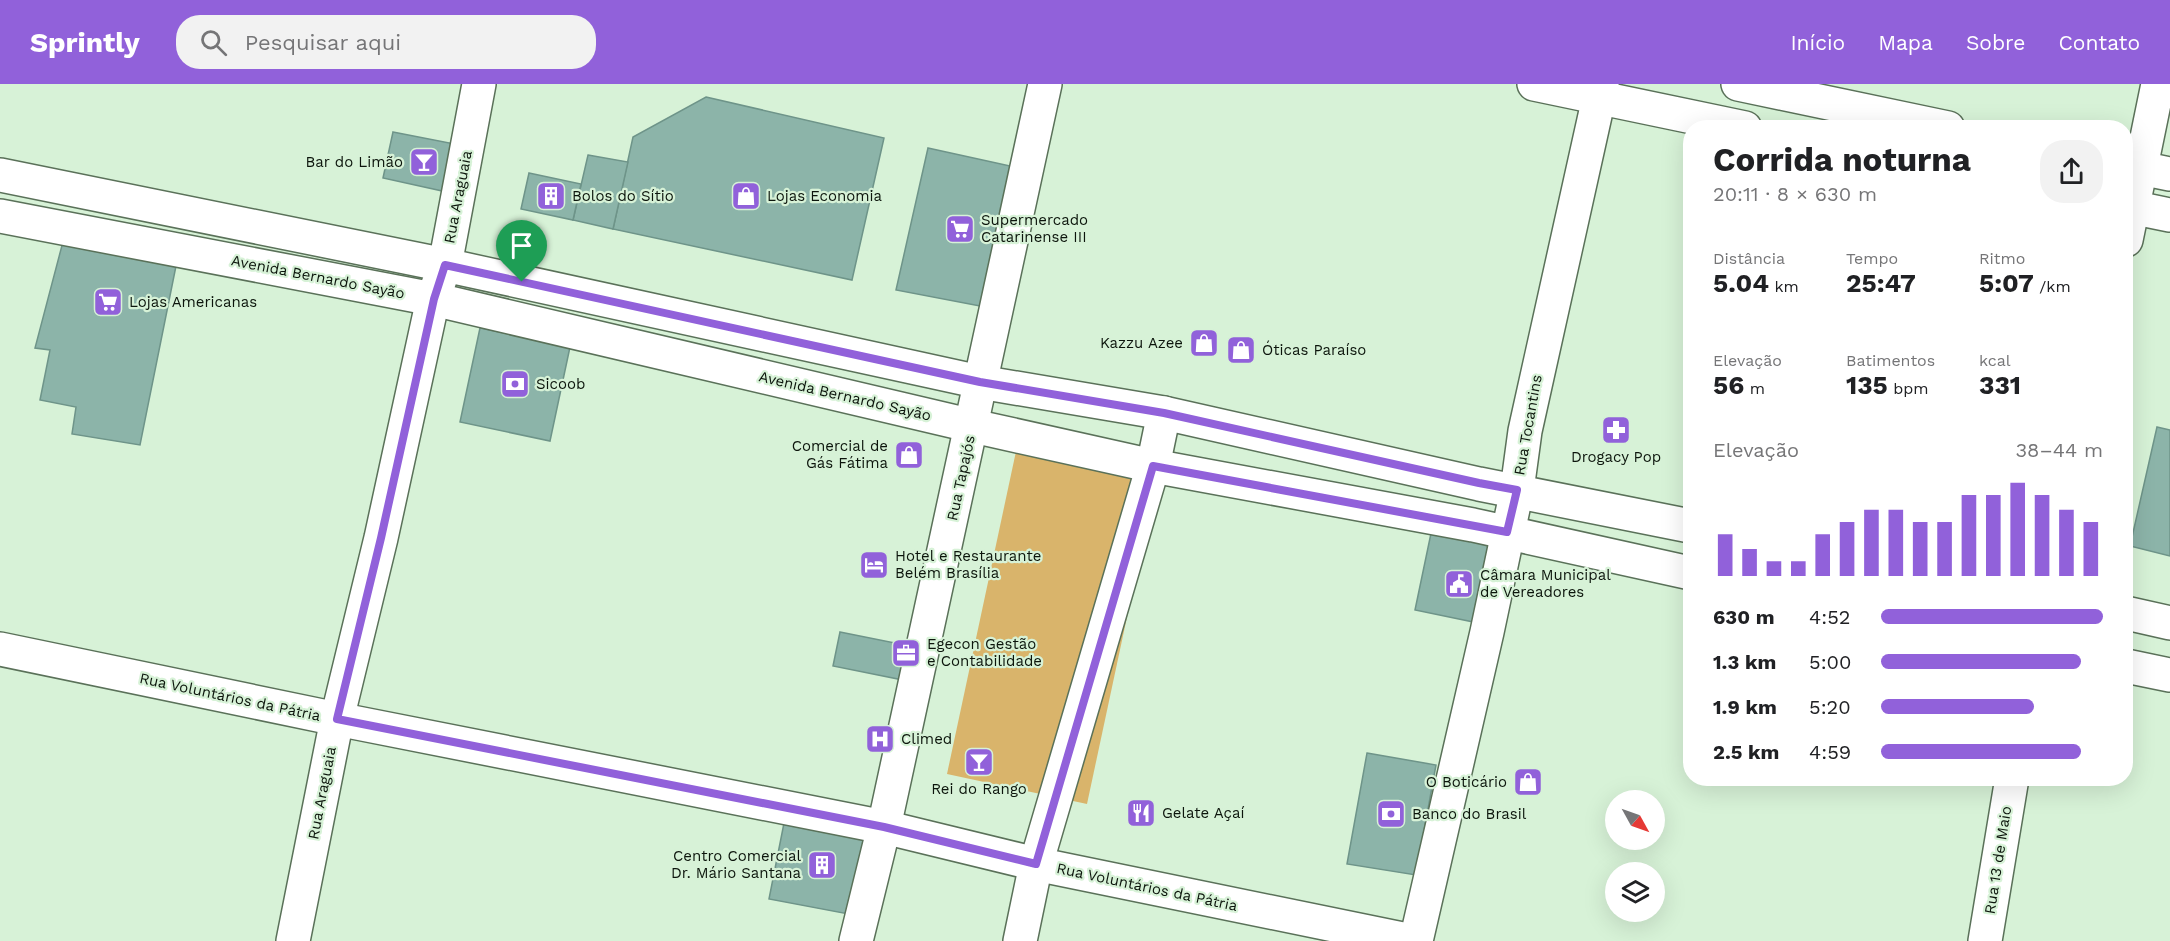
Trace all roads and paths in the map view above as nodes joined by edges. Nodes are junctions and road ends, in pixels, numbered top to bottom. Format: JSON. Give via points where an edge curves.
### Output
{"nodes":[{"id":1,"x":479,"y":84,"type":"edge"},
{"id":2,"x":1046,"y":84,"type":"edge"},
{"id":3,"x":1534,"y":84,"type":"edge"},
{"id":4,"x":1738,"y":84,"type":"edge"},
{"id":5,"x":2158,"y":84,"type":"edge"},
{"id":6,"x":1600,"y":91,"type":"edge"},
{"id":7,"x":1714,"y":120,"type":"edge"},
{"id":8,"x":1910,"y":120,"type":"edge"},
{"id":9,"x":2145,"y":169,"type":"edge"},
{"id":10,"x":0,"y":175,"type":"edge"},
{"id":11,"x":2133,"y":198,"type":"edge"},
{"id":12,"x":2133,"y":208,"type":"edge"},
{"id":13,"x":2170,"y":215,"type":"edge"},
{"id":14,"x":0,"y":216,"type":"edge"},
{"id":15,"x":445,"y":265,"type":"junction"},
{"id":16,"x":434,"y":299,"type":"junction"},
{"id":17,"x":980,"y":382,"type":"junction"},
{"id":18,"x":1164,"y":413,"type":"junction"},
{"id":19,"x":973,"y":426,"type":"junction"},
{"id":20,"x":1153,"y":466,"type":"junction"},
{"id":21,"x":1517,"y":490,"type":"junction"},
{"id":22,"x":1683,"y":525,"type":"edge"},
{"id":23,"x":1507,"y":532,"type":"junction"},
{"id":24,"x":1683,"y":571,"type":"edge"},
{"id":25,"x":2133,"y":615,"type":"edge"},
{"id":26,"x":2170,"y":623,"type":"edge"},
{"id":27,"x":0,"y":649,"type":"edge"},
{"id":28,"x":2133,"y":667,"type":"edge"},
{"id":29,"x":2170,"y":675,"type":"edge"},
{"id":30,"x":337,"y":719,"type":"junction"},
{"id":31,"x":2011,"y":786,"type":"edge"},
{"id":32,"x":884,"y":827,"type":"junction"},
{"id":33,"x":1036,"y":864,"type":"junction"},
{"id":34,"x":293,"y":941,"type":"edge"},
{"id":35,"x":856,"y":941,"type":"edge"},
{"id":36,"x":1020,"y":941,"type":"edge"},
{"id":37,"x":1414,"y":941,"type":"edge"},
{"id":38,"x":1985,"y":941,"type":"edge"}],
"edges":[{"from":1,"to":15,"type":"street","name":"Rua Araguaia"},
{"from":2,"to":17,"type":"street","name":"Rua Tapajós"},
{"from":3,"to":6,"type":"street"},
{"from":4,"to":8,"type":"street"},
{"from":5,"to":9,"type":"street"},
{"from":6,"to":7,"type":"street"},
{"from":6,"to":21,"type":"street","name":"Rua Tocantins","via":[[1525,431]]},
{"from":9,"to":11,"type":"street"},
{"from":10,"to":15,"type":"street"},
{"from":12,"to":13,"type":"street"},
{"from":14,"to":16,"type":"street","name":"Avenida Bernardo Sayão"},
{"from":15,"to":16,"type":"street","name":"Rua Araguaia"},
{"from":15,"to":17,"type":"street"},
{"from":16,"to":19,"type":"street","name":"Avenida Bernardo Sayão"},
{"from":16,"to":30,"type":"street","name":"Rua Araguaia"},
{"from":17,"to":18,"type":"street"},
{"from":17,"to":19,"type":"street","name":"Rua Tapajós"},
{"from":18,"to":20,"type":"street"},
{"from":18,"to":21,"type":"street"},
{"from":19,"to":20,"type":"street","name":"Avenida Bernardo Sayão"},
{"from":19,"to":32,"type":"street","name":"Rua Tapajós"},
{"from":20,"to":23,"type":"street","name":"Avenida Bernardo Sayão"},
{"from":20,"to":33,"type":"street"},
{"from":21,"to":22,"type":"street"},
{"from":21,"to":23,"type":"street","name":"Rua Tocantins"},
{"from":23,"to":24,"type":"street","name":"Avenida Bernardo Sayão"},
{"from":23,"to":37,"type":"street","name":"Rua Tocantins"},
{"from":25,"to":26,"type":"street"},
{"from":27,"to":30,"type":"street","name":"Rua Voluntários da Pátria"},
{"from":28,"to":29,"type":"street"},
{"from":30,"to":32,"type":"street","name":"Rua Voluntários da Pátria"},
{"from":30,"to":34,"type":"street","name":"Rua Araguaia"},
{"from":31,"to":38,"type":"street","name":"Rua 13 de Maio"},
{"from":32,"to":33,"type":"street","name":"Rua Voluntários da Pátria"},
{"from":32,"to":35,"type":"street","name":"Rua Tapajós"},
{"from":33,"to":36,"type":"street"},
{"from":33,"to":37,"type":"street","name":"Rua Voluntários da Pátria"}]}
